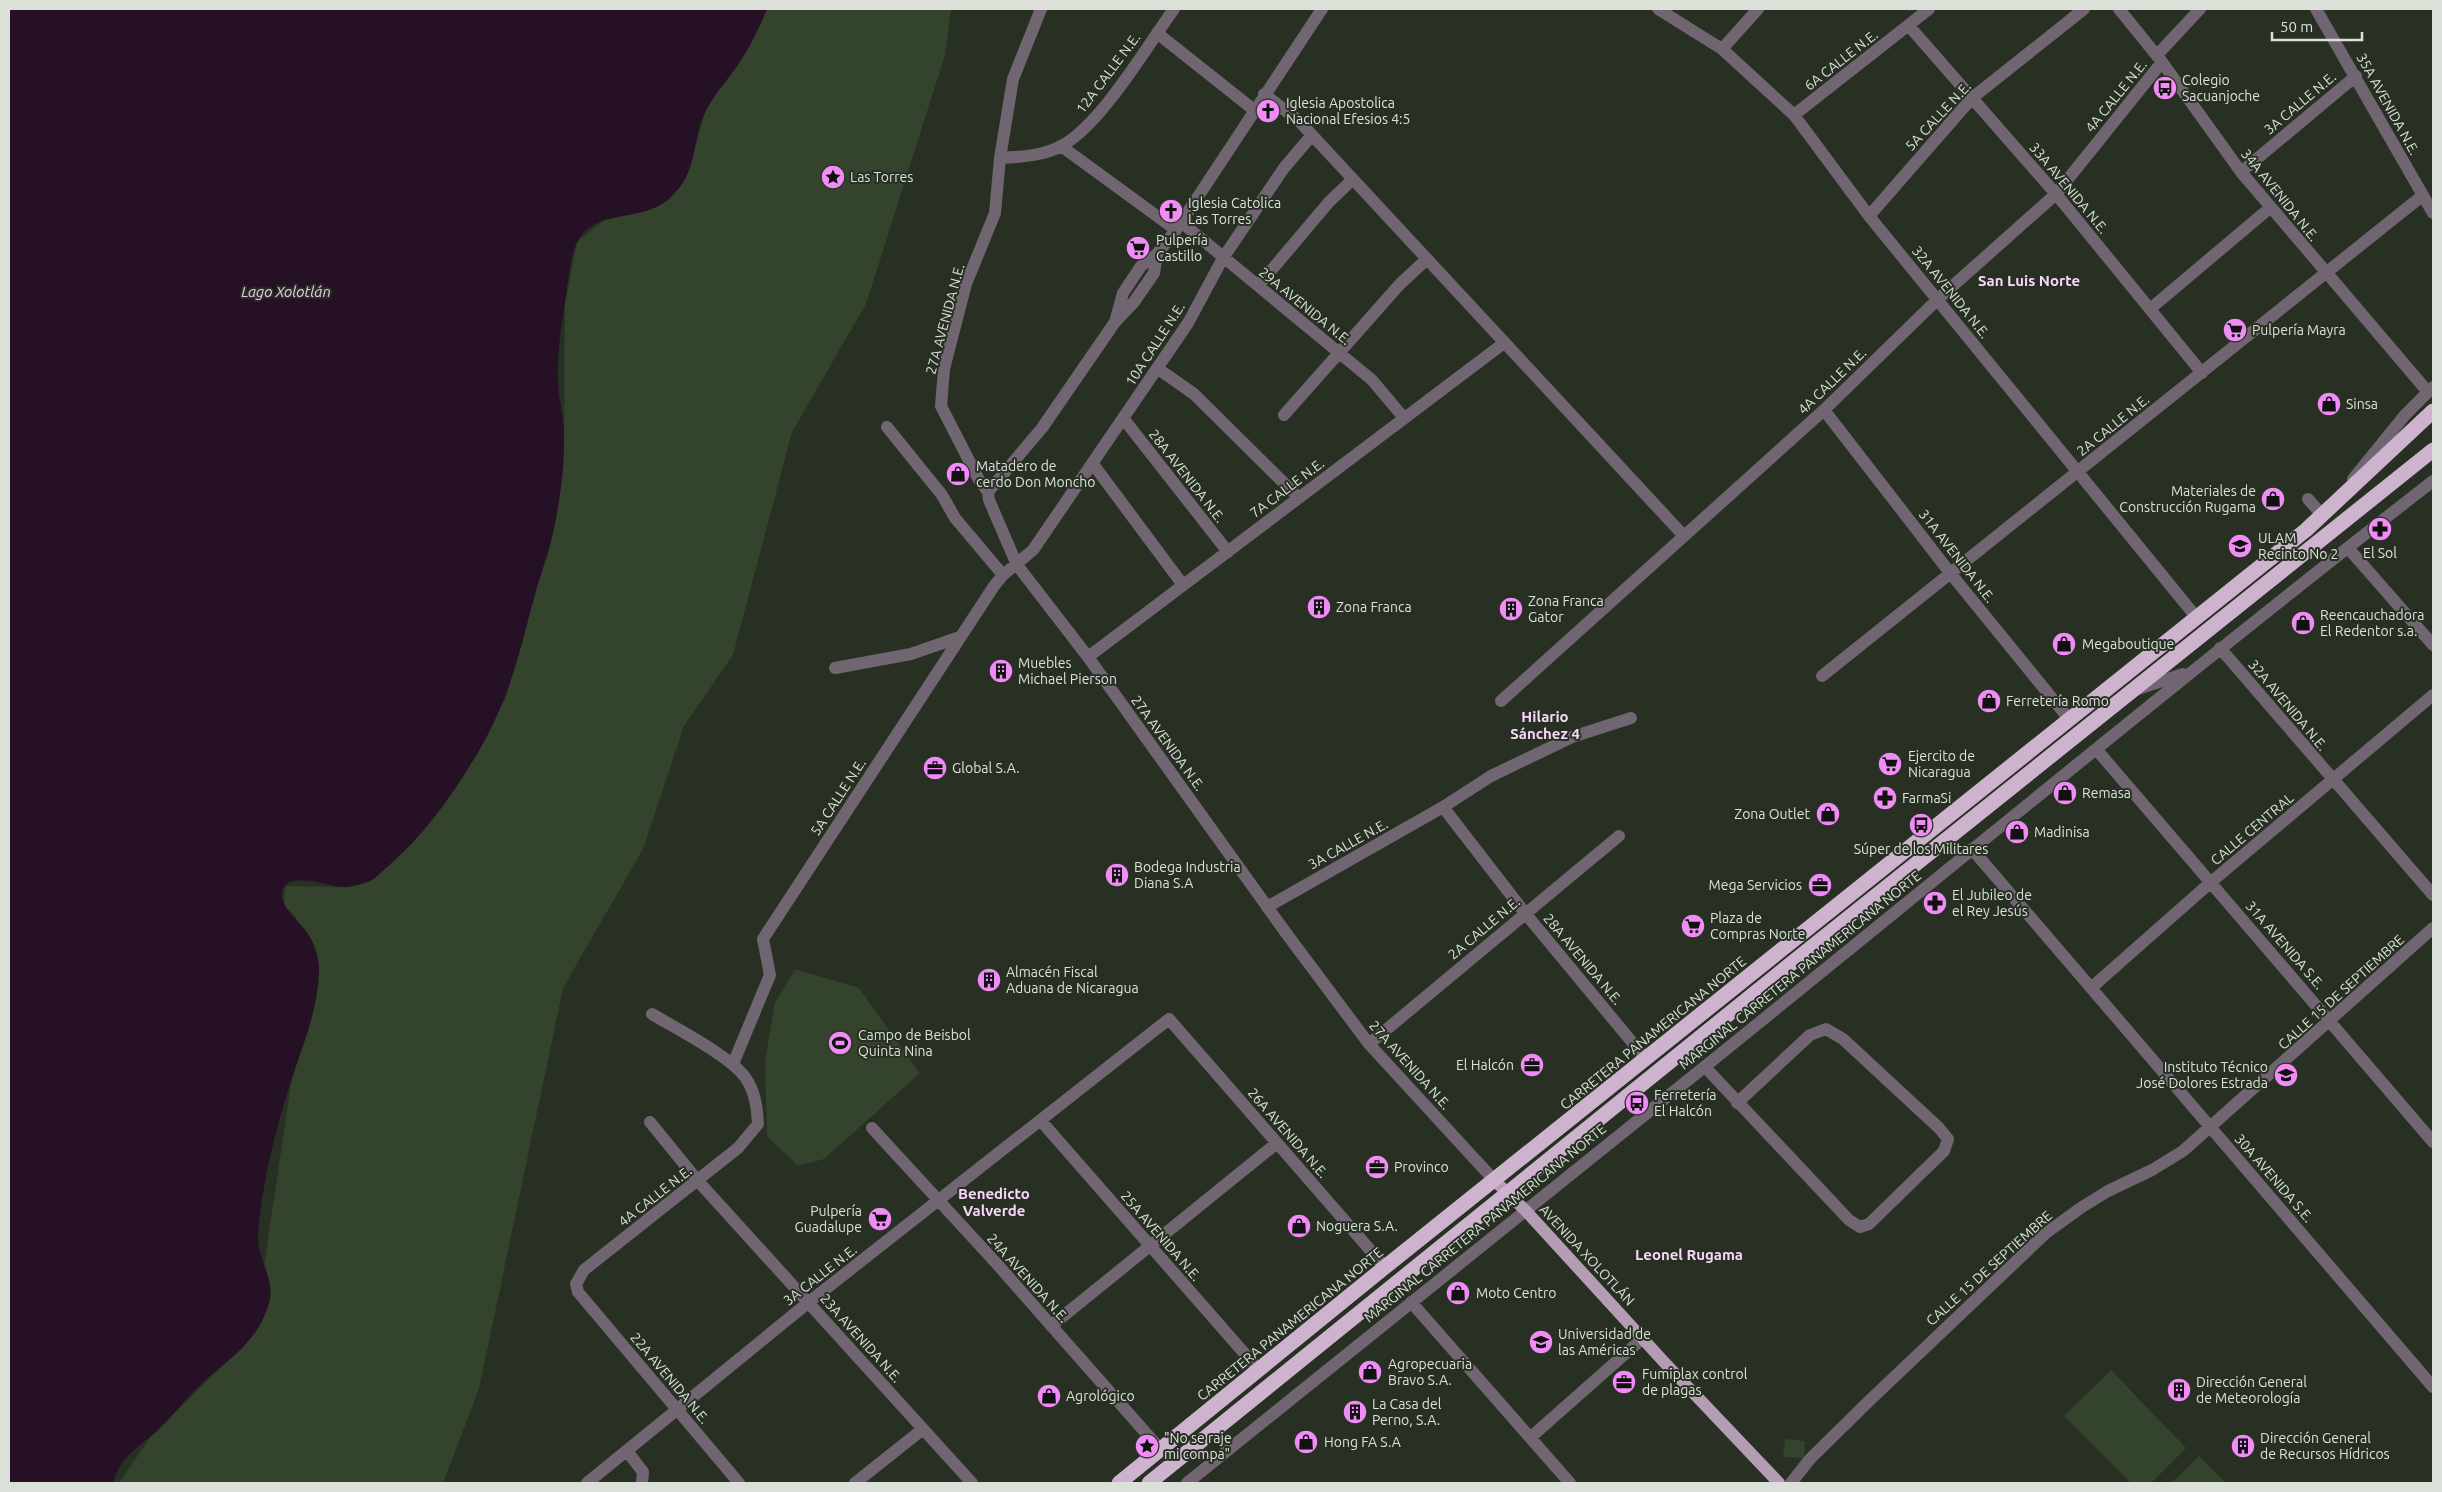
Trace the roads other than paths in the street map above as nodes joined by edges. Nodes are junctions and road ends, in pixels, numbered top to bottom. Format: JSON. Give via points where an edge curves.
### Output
{"nodes":[{"id":1,"x":1041,"y":9,"type":"edge"},
{"id":2,"x":1174,"y":9,"type":"edge"},
{"id":3,"x":1322,"y":9,"type":"edge"},
{"id":4,"x":1658,"y":9,"type":"edge"},
{"id":5,"x":1758,"y":9,"type":"edge"},
{"id":6,"x":1929,"y":9,"type":"edge"},
{"id":7,"x":2084,"y":9,"type":"edge"},
{"id":8,"x":2119,"y":9,"type":"edge"},
{"id":9,"x":2200,"y":9,"type":"edge"},
{"id":10,"x":2316,"y":9,"type":"edge"},
{"id":11,"x":1909,"y":26,"type":"junction"},
{"id":12,"x":1157,"y":33,"type":"junction"},
{"id":13,"x":1722,"y":49,"type":"junction"},
{"id":14,"x":2160,"y":59,"type":"junction"},
{"id":15,"x":2356,"y":76,"type":"junction"},
{"id":16,"x":1264,"y":94,"type":"junction"},
{"id":17,"x":1972,"y":98,"type":"junction"},
{"id":18,"x":1254,"y":110,"type":"junction"},
{"id":19,"x":1794,"y":115,"type":"junction"},
{"id":20,"x":1312,"y":135,"type":"junction"},
{"id":21,"x":1061,"y":146,"type":"junction"},
{"id":22,"x":1000,"y":158,"type":"junction"},
{"id":23,"x":2241,"y":172,"type":"junction"},
{"id":24,"x":1353,"y":179,"type":"junction"},
{"id":25,"x":2056,"y":194,"type":"junction"},
{"id":26,"x":2422,"y":196,"type":"junction"},
{"id":27,"x":2270,"y":207,"type":"junction"},
{"id":28,"x":2433,"y":213,"type":"edge"},
{"id":29,"x":1869,"y":216,"type":"junction"},
{"id":30,"x":1178,"y":226,"type":"junction"},
{"id":31,"x":1223,"y":258,"type":"junction"},
{"id":32,"x":1427,"y":259,"type":"junction"},
{"id":33,"x":2326,"y":274,"type":"junction"},
{"id":34,"x":1258,"y":286,"type":"junction"},
{"id":35,"x":1938,"y":299,"type":"junction"},
{"id":36,"x":2150,"y":309,"type":"junction"},
{"id":37,"x":1504,"y":343,"type":"junction"},
{"id":38,"x":1339,"y":352,"type":"junction"},
{"id":39,"x":1157,"y":368,"type":"junction"},
{"id":40,"x":2202,"y":373,"type":"junction"},
{"id":41,"x":2431,"y":389,"type":"edge"},
{"id":42,"x":1824,"y":410,"type":"junction"},
{"id":43,"x":2433,"y":411,"type":"edge"},
{"id":44,"x":1284,"y":415,"type":"dead end"},
{"id":45,"x":1124,"y":418,"type":"junction"},
{"id":46,"x":1404,"y":418,"type":"junction"},
{"id":47,"x":887,"y":426,"type":"dead end"},
{"id":48,"x":2433,"y":450,"type":"edge"},
{"id":49,"x":1093,"y":464,"type":"junction"},
{"id":50,"x":2077,"y":473,"type":"junction"},
{"id":51,"x":2433,"y":481,"type":"edge"},
{"id":52,"x":988,"y":492,"type":"junction"},
{"id":53,"x":1299,"y":498,"type":"junction"},
{"id":54,"x":2308,"y":498,"type":"dead end"},
{"id":55,"x":2323,"y":516,"type":"junction"},
{"id":56,"x":1684,"y":536,"type":"junction"},
{"id":57,"x":2348,"y":548,"type":"junction"},
{"id":58,"x":1228,"y":552,"type":"junction"},
{"id":59,"x":1017,"y":565,"type":"junction"},
{"id":60,"x":1951,"y":574,"type":"junction"},
{"id":61,"x":1003,"y":575,"type":"junction"},
{"id":62,"x":1183,"y":585,"type":"junction"},
{"id":63,"x":2197,"y":618,"type":"junction"},
{"id":64,"x":960,"y":637,"type":"junction"},
{"id":65,"x":2433,"y":644,"type":"edge"},
{"id":66,"x":2220,"y":648,"type":"junction"},
{"id":67,"x":1088,"y":657,"type":"junction"},
{"id":68,"x":835,"y":668,"type":"dead end"},
{"id":69,"x":2191,"y":671,"type":"junction"},
{"id":70,"x":1822,"y":676,"type":"dead end"},
{"id":71,"x":2128,"y":693,"type":"junction"},
{"id":72,"x":2433,"y":695,"type":"edge"},
{"id":73,"x":1501,"y":701,"type":"dead end"},
{"id":74,"x":1631,"y":718,"type":"dead end"},
{"id":75,"x":2070,"y":719,"type":"junction"},
{"id":76,"x":2096,"y":749,"type":"junction"},
{"id":77,"x":2332,"y":781,"type":"junction"},
{"id":78,"x":1443,"y":807,"type":"junction"},
{"id":79,"x":1619,"y":836,"type":"dead end"},
{"id":80,"x":1972,"y":850,"type":"junction"},
{"id":81,"x":2210,"y":883,"type":"junction"},
{"id":82,"x":2433,"y":894,"type":"edge"},
{"id":83,"x":1267,"y":907,"type":"junction"},
{"id":84,"x":1525,"y":913,"type":"junction"},
{"id":85,"x":2433,"y":928,"type":"edge"},
{"id":86,"x":2091,"y":988,"type":"junction"},
{"id":87,"x":652,"y":1014,"type":"dead end"},
{"id":88,"x":1169,"y":1019,"type":"joint"},
{"id":89,"x":2331,"y":1021,"type":"junction"},
{"id":90,"x":1369,"y":1044,"type":"junction"},
{"id":91,"x":1646,"y":1059,"type":"junction"},
{"id":92,"x":733,"y":1064,"type":"junction"},
{"id":93,"x":1705,"y":1067,"type":"junction"},
{"id":94,"x":1737,"y":1103,"type":"junction"},
{"id":95,"x":1041,"y":1121,"type":"junction"},
{"id":96,"x":650,"y":1122,"type":"dead end"},
{"id":97,"x":2210,"y":1127,"type":"junction"},
{"id":98,"x":872,"y":1128,"type":"dead end"},
{"id":99,"x":2433,"y":1142,"type":"edge"},
{"id":100,"x":1277,"y":1143,"type":"junction"},
{"id":101,"x":1494,"y":1180,"type":"junction"},
{"id":102,"x":698,"y":1181,"type":"junction"},
{"id":103,"x":1508,"y":1194,"type":"junction"},
{"id":104,"x":939,"y":1201,"type":"junction"},
{"id":105,"x":1525,"y":1210,"type":"junction"},
{"id":106,"x":1150,"y":1247,"type":"junction"},
{"id":107,"x":1385,"y":1267,"type":"junction"},
{"id":108,"x":578,"y":1292,"type":"joint"},
{"id":109,"x":808,"y":1302,"type":"junction"},
{"id":110,"x":1410,"y":1302,"type":"junction"},
{"id":111,"x":1052,"y":1326,"type":"junction"},
{"id":112,"x":1643,"y":1338,"type":"junction"},
{"id":113,"x":1259,"y":1370,"type":"junction"},
{"id":114,"x":2433,"y":1387,"type":"edge"},
{"id":115,"x":677,"y":1411,"type":"junction"},
{"id":116,"x":923,"y":1429,"type":"junction"},
{"id":117,"x":1531,"y":1438,"type":"junction"},
{"id":118,"x":1160,"y":1449,"type":"junction"},
{"id":119,"x":627,"y":1451,"type":"junction"},
{"id":120,"x":587,"y":1483,"type":"edge"},
{"id":121,"x":642,"y":1483,"type":"edge"},
{"id":122,"x":739,"y":1483,"type":"edge"},
{"id":123,"x":855,"y":1483,"type":"edge"},
{"id":124,"x":972,"y":1483,"type":"edge"},
{"id":125,"x":1119,"y":1483,"type":"edge"},
{"id":126,"x":1149,"y":1483,"type":"edge"},
{"id":127,"x":1188,"y":1483,"type":"edge"},
{"id":128,"x":1570,"y":1483,"type":"edge"},
{"id":129,"x":1779,"y":1483,"type":"edge"},
{"id":130,"x":1791,"y":1483,"type":"edge"}],
"edges":[{"from":1,"to":22,"type":"street","name":"27A AVENIDA N.E.","via":[[1013,79]]},
{"from":2,"to":12,"type":"street","name":"12A CALLE N.E."},
{"from":3,"to":16,"type":"street"},
{"from":4,"to":13,"type":"street","name":"32A AVENIDA N.E."},
{"from":5,"to":13,"type":"street"},
{"from":6,"to":11,"type":"street","name":"6A CALLE N.E."},
{"from":7,"to":17,"type":"street","name":"5A CALLE N.E."},
{"from":8,"to":14,"type":"street","name":"34A AVENIDA N.E."},
{"from":9,"to":14,"type":"street","name":"4A CALLE N.E."},
{"from":10,"to":15,"type":"street","name":"35A AVENIDA N.E."},
{"from":11,"to":17,"type":"street","name":"33A AVENIDA N.E."},
{"from":11,"to":19,"type":"street","name":"6A CALLE N.E."},
{"from":12,"to":18,"type":"street"},
{"from":12,"to":21,"type":"street","name":"12A CALLE N.E.","via":[[1096,118]]},
{"from":13,"to":19,"type":"street","name":"32A AVENIDA N.E."},
{"from":14,"to":23,"type":"street","name":"34A AVENIDA N.E."},
{"from":14,"to":25,"type":"street","name":"4A CALLE N.E."},
{"from":15,"to":23,"type":"street","name":"3A CALLE N.E."},
{"from":15,"to":26,"type":"street","name":"35A AVENIDA N.E."},
{"from":16,"to":18,"type":"street"},
{"from":16,"to":20,"type":"street"},
{"from":17,"to":25,"type":"street","name":"33A AVENIDA N.E."},
{"from":17,"to":29,"type":"street","name":"5A CALLE N.E."},
{"from":18,"to":30,"type":"street"},
{"from":19,"to":29,"type":"street","name":"32A AVENIDA N.E."},
{"from":20,"to":24,"type":"street"},
{"from":20,"to":31,"type":"street","name":"10A CALLE N.E.","via":[[1284,168]]},
{"from":21,"to":22,"type":"street","name":"12A CALLE N.E.","via":[[1030,156]]},
{"from":21,"to":30,"type":"street","name":"29A AVENIDA N.E."},
{"from":22,"to":52,"type":"street","name":"27A AVENIDA N.E.","via":[[995,213],[966,284],[944,369],[941,406]]},
{"from":23,"to":27,"type":"street","name":"34A AVENIDA N.E."},
{"from":24,"to":32,"type":"street"},
{"from":24,"to":34,"type":"street","via":[[1329,202]]},
{"from":25,"to":35,"type":"street","name":"4A CALLE N.E."},
{"from":25,"to":36,"type":"street","name":"33A AVENIDA N.E."},
{"from":26,"to":28,"type":"street","name":"35A AVENIDA N.E."},
{"from":26,"to":33,"type":"street","name":"2A CALLE N.E."},
{"from":27,"to":33,"type":"street","name":"34A AVENIDA N.E."},
{"from":27,"to":36,"type":"street"},
{"from":29,"to":35,"type":"street","name":"32A AVENIDA N.E."},
{"from":30,"to":31,"type":"street","name":"29A AVENIDA N.E."},
{"from":30,"to":52,"type":"street","via":[[1157,254],[1154,273],[1134,302],[1115,322],[1042,428]]},
{"from":31,"to":34,"type":"street","name":"29A AVENIDA N.E."},
{"from":31,"to":39,"type":"street","name":"10A CALLE N.E.","via":[[1188,324]]},
{"from":32,"to":37,"type":"street"},
{"from":32,"to":38,"type":"street"},
{"from":33,"to":40,"type":"street","name":"2A CALLE N.E."},
{"from":33,"to":41,"type":"street","name":"34A AVENIDA N.E."},
{"from":34,"to":38,"type":"street","name":"29A AVENIDA N.E."},
{"from":35,"to":42,"type":"street","name":"4A CALLE N.E."},
{"from":35,"to":50,"type":"street","name":"32A AVENIDA N.E."},
{"from":36,"to":40,"type":"street","name":"33A AVENIDA N.E."},
{"from":37,"to":46,"type":"street","name":"7A CALLE N.E."},
{"from":37,"to":56,"type":"street"},
{"from":38,"to":44,"type":"street"},
{"from":38,"to":46,"type":"street","name":"29A AVENIDA N.E.","via":[[1372,380]]},
{"from":39,"to":45,"type":"street","name":"10A CALLE N.E."},
{"from":39,"to":53,"type":"street","via":[[1194,394]]},
{"from":40,"to":50,"type":"street","name":"2A CALLE N.E."},
{"from":41,"to":55,"type":"street","via":[[2405,415]]},
{"from":42,"to":56,"type":"street","name":"4A CALLE N.E."},
{"from":42,"to":60,"type":"street","name":"31A AVENIDA N.E."},
{"from":43,"to":55,"type":"highway","name":"CARRETERA PANAMERICANA NORTE"},
{"from":45,"to":49,"type":"street","name":"10A CALLE N.E."},
{"from":45,"to":58,"type":"street","name":"28A AVENIDA N.E."},
{"from":46,"to":53,"type":"street","name":"7A CALLE N.E."},
{"from":47,"to":61,"type":"street","via":[[942,495],[955,518]]},
{"from":48,"to":71,"type":"highway"},
{"from":49,"to":59,"type":"street","name":"10A CALLE N.E.","via":[[1032,550]]},
{"from":49,"to":62,"type":"street"},
{"from":50,"to":60,"type":"street","name":"2A CALLE N.E."},
{"from":50,"to":63,"type":"street","name":"32A AVENIDA N.E."},
{"from":51,"to":57,"type":"street","name":"MARGINAL CARRETERA PANAMERICANA NORTE"},
{"from":52,"to":59,"type":"street","name":"27A AVENIDA N.E."},
{"from":53,"to":58,"type":"street","name":"7A CALLE N.E."},
{"from":54,"to":55,"type":"street"},
{"from":55,"to":63,"type":"highway","name":"CARRETERA PANAMERICANA NORTE"},
{"from":56,"to":73,"type":"street","name":"4A CALLE N.E."},
{"from":57,"to":65,"type":"street"},
{"from":57,"to":66,"type":"street","name":"MARGINAL CARRETERA PANAMERICANA NORTE"},
{"from":58,"to":62,"type":"street","name":"7A CALLE N.E."},
{"from":59,"to":61,"type":"street","name":"5A CALLE N.E."},
{"from":59,"to":67,"type":"street","name":"27A AVENIDA N.E."},
{"from":60,"to":70,"type":"street","name":"2A CALLE N.E."},
{"from":60,"to":75,"type":"street","name":"31A AVENIDA N.E."},
{"from":61,"to":64,"type":"street","name":"5A CALLE N.E."},
{"from":62,"to":67,"type":"street","name":"7A CALLE N.E."},
{"from":63,"to":75,"type":"highway","name":"CARRETERA PANAMERICANA NORTE"},
{"from":64,"to":68,"type":"street","via":[[911,654]]},
{"from":64,"to":92,"type":"street","name":"5A CALLE N.E.","via":[[762,939],[770,975]]},
{"from":66,"to":69,"type":"street","name":"MARGINAL CARRETERA PANAMERICANA NORTE"},
{"from":66,"to":77,"type":"street","name":"32A AVENIDA N.E."},
{"from":67,"to":83,"type":"street","name":"27A AVENIDA N.E."},
{"from":69,"to":71,"type":"street"},
{"from":69,"to":76,"type":"street","name":"MARGINAL CARRETERA PANAMERICANA NORTE"},
{"from":71,"to":103,"type":"highway"},
{"from":72,"to":77,"type":"street","name":"CALLE CENTRAL"},
{"from":74,"to":78,"type":"street","name":"3A CALLE N.E.","via":[[1572,737],[1491,776]]},
{"from":75,"to":91,"type":"highway","name":"CARRETERA PANAMERICANA NORTE"},
{"from":76,"to":80,"type":"street","name":"MARGINAL CARRETERA PANAMERICANA NORTE"},
{"from":76,"to":81,"type":"street"},
{"from":77,"to":81,"type":"street","name":"CALLE CENTRAL"},
{"from":77,"to":82,"type":"street","name":"32A AVENIDA N.E."},
{"from":78,"to":83,"type":"street","name":"3A CALLE N.E."},
{"from":78,"to":84,"type":"street","name":"28A AVENIDA N.E."},
{"from":79,"to":84,"type":"street","name":"2A CALLE N.E."},
{"from":80,"to":86,"type":"street","name":"30A AVENIDA S.E."},
{"from":80,"to":93,"type":"street","name":"MARGINAL CARRETERA PANAMERICANA NORTE"},
{"from":81,"to":86,"type":"street","name":"CALLE CENTRAL"},
{"from":81,"to":89,"type":"street","name":"31A AVENIDA S.E."},
{"from":83,"to":90,"type":"street","name":"27A AVENIDA N.E."},
{"from":84,"to":90,"type":"street","name":"2A CALLE N.E."},
{"from":84,"to":91,"type":"street","name":"28A AVENIDA N.E."},
{"from":85,"to":89,"type":"street","name":"CALLE 15 DE SEPTIEMBRE"},
{"from":86,"to":97,"type":"street","name":"30A AVENIDA S.E."},
{"from":87,"to":92,"type":"street"},
{"from":88,"to":95,"type":"street","name":"3A CALLE N.E."},
{"from":88,"to":100,"type":"street","name":"26A AVENIDA N.E."},
{"from":89,"to":97,"type":"street","name":"CALLE 15 DE SEPTIEMBRE"},
{"from":89,"to":99,"type":"street","name":"31A AVENIDA S.E."},
{"from":90,"to":101,"type":"street","name":"27A AVENIDA N.E."},
{"from":91,"to":101,"type":"highway","name":"CARRETERA PANAMERICANA NORTE"},
{"from":92,"to":102,"type":"street","name":"4A CALLE N.E.","via":[[753,1091],[758,1124],[738,1148]]},
{"from":93,"to":94,"type":"street"},
{"from":93,"to":105,"type":"street","name":"MARGINAL CARRETERA PANAMERICANA NORTE"},
{"from":94,"to":94,"type":"street","via":[[1860,1227],[1870,1224],[1944,1151],[1948,1139],[1843,1039],[1826,1029],[1810,1035]]},
{"from":95,"to":104,"type":"street","name":"3A CALLE N.E."},
{"from":95,"to":106,"type":"street","name":"25A AVENIDA N.E."},
{"from":96,"to":102,"type":"street","name":"23A AVENIDA N.E."},
{"from":97,"to":114,"type":"street","name":"30A AVENIDA S.E."},
{"from":97,"to":130,"type":"street","name":"CALLE 15 DE SEPTIEMBRE","via":[[2183,1151],[2108,1191],[2046,1233],[1868,1401],[1810,1459]]},
{"from":98,"to":104,"type":"street","name":"24A AVENIDA N.E."},
{"from":100,"to":106,"type":"street"},
{"from":100,"to":107,"type":"street","name":"26A AVENIDA N.E."},
{"from":101,"to":103,"type":"main road","name":"AVENIDA XOLOTLÁN"},
{"from":101,"to":107,"type":"highway","name":"CARRETERA PANAMERICANA NORTE"},
{"from":102,"to":108,"type":"street","name":"4A CALLE N.E.","via":[[584,1270],[576,1284]]},
{"from":102,"to":109,"type":"street","name":"23A AVENIDA N.E."},
{"from":103,"to":105,"type":"main road","name":"AVENIDA XOLOTLÁN"},
{"from":103,"to":126,"type":"highway"},
{"from":104,"to":109,"type":"street","name":"3A CALLE N.E."},
{"from":104,"to":111,"type":"street","name":"24A AVENIDA N.E."},
{"from":105,"to":110,"type":"street","name":"MARGINAL CARRETERA PANAMERICANA NORTE"},
{"from":105,"to":112,"type":"main road","name":"AVENIDA XOLOTLÁN"},
{"from":106,"to":111,"type":"street"},
{"from":106,"to":113,"type":"street","name":"25A AVENIDA N.E."},
{"from":107,"to":113,"type":"highway","name":"CARRETERA PANAMERICANA NORTE"},
{"from":108,"to":115,"type":"street","name":"22A AVENIDA N.E."},
{"from":109,"to":115,"type":"street","name":"3A CALLE N.E."},
{"from":109,"to":116,"type":"street","name":"23A AVENIDA N.E."},
{"from":110,"to":117,"type":"street"},
{"from":110,"to":127,"type":"street","name":"MARGINAL CARRETERA PANAMERICANA NORTE"},
{"from":111,"to":118,"type":"street","name":"24A AVENIDA N.E."},
{"from":112,"to":117,"type":"street"},
{"from":112,"to":129,"type":"main road","name":"AVENIDA XOLOTLÁN"},
{"from":113,"to":118,"type":"highway","name":"CARRETERA PANAMERICANA NORTE"},
{"from":115,"to":119,"type":"street","name":"3A CALLE N.E."},
{"from":115,"to":122,"type":"street","name":"22A AVENIDA N.E."},
{"from":116,"to":123,"type":"street"},
{"from":116,"to":124,"type":"street","name":"23A AVENIDA N.E."},
{"from":117,"to":128,"type":"street"},
{"from":118,"to":125,"type":"highway","name":"CARRETERA PANAMERICANA NORTE"},
{"from":119,"to":120,"type":"street","name":"3A CALLE N.E."},
{"from":119,"to":121,"type":"street","via":[[642,1472]]}]}
